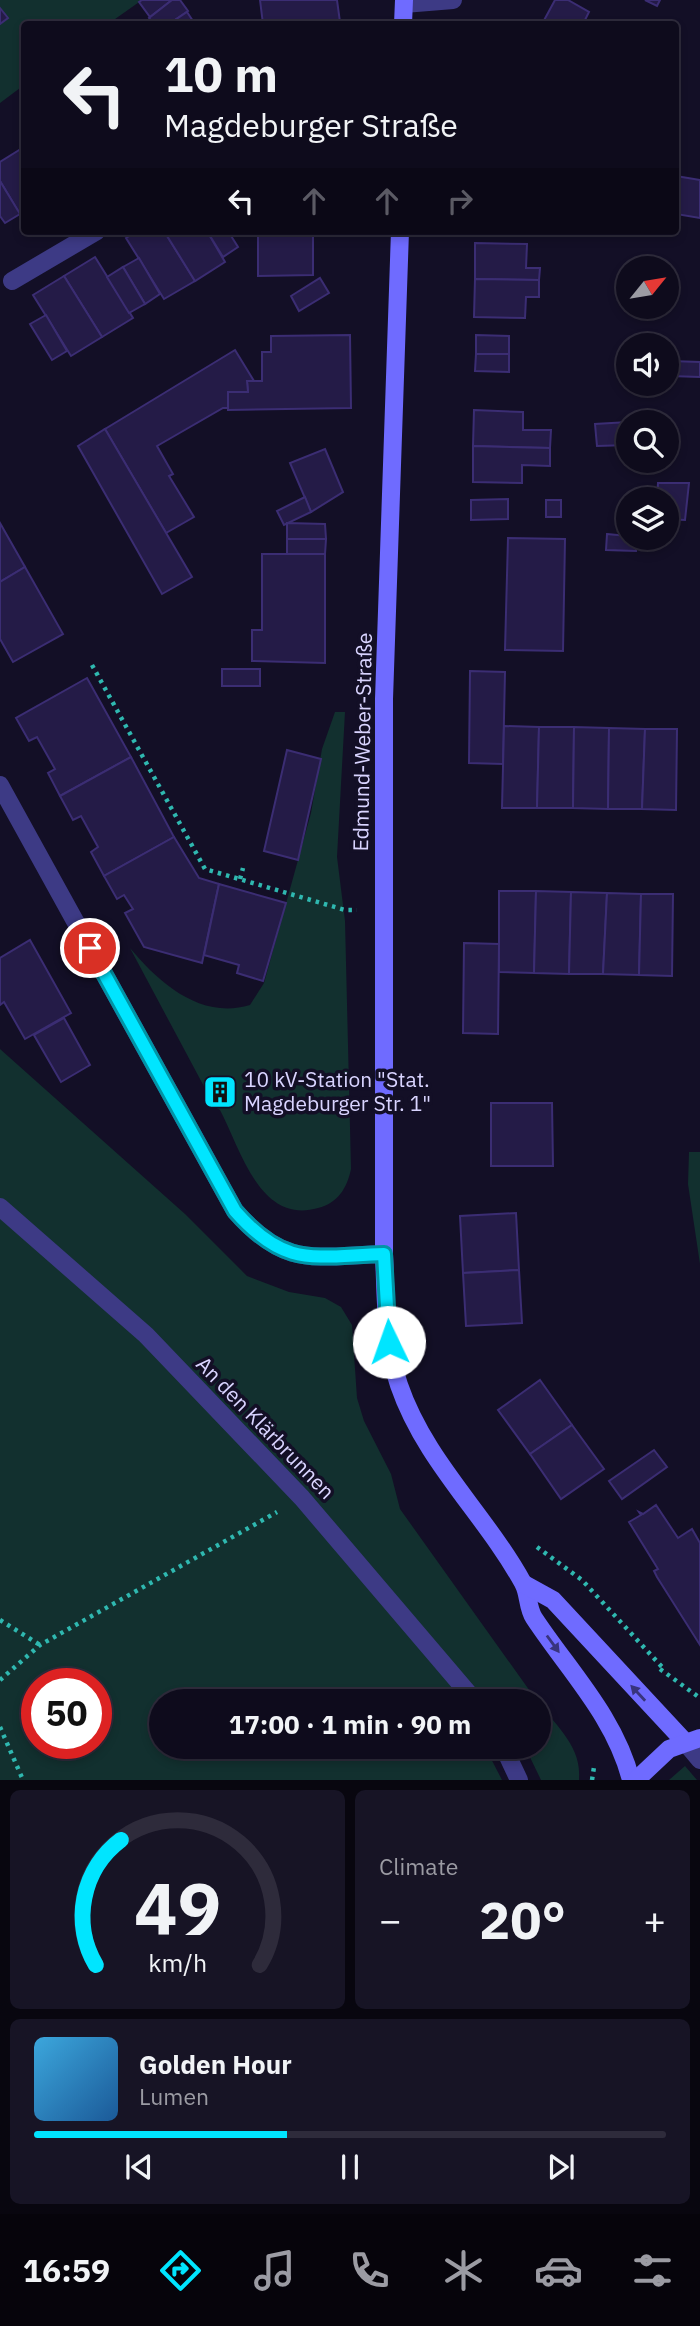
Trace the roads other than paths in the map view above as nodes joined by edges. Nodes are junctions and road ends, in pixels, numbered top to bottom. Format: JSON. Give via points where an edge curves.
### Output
{"nodes":[{"id":1,"x":453,"y":0,"type":"edge"},
{"id":2,"x":404,"y":2,"type":"edge"},
{"id":3,"x":404,"y":21,"type":"edge"},
{"id":4,"x":90,"y":235,"type":"edge"},
{"id":5,"x":400,"y":235,"type":"edge"},
{"id":6,"x":12,"y":281,"type":"dead end"},
{"id":7,"x":0,"y":785,"type":"edge"},
{"id":8,"x":0,"y":1207,"type":"edge"},
{"id":9,"x":384,"y":1254,"type":"junction"},
{"id":10,"x":524,"y":1584,"type":"junction"},
{"id":11,"x":465,"y":1689,"type":"edge"},
{"id":12,"x":692,"y":1740,"type":"edge"},
{"id":13,"x":509,"y":1759,"type":"edge"},
{"id":14,"x":700,"y":1760,"type":"edge"},
{"id":15,"x":519,"y":1780,"type":"edge"},
{"id":16,"x":633,"y":1780,"type":"edge"}],
"edges":[{"from":1,"to":2,"type":"street"},
{"from":2,"to":3,"type":"main road"},
{"from":4,"to":6,"type":"street"},
{"from":5,"to":9,"type":"main road","name":"Edmund-Weber-Straße","via":[[384,699]]},
{"from":7,"to":9,"type":"street","via":[[235,1211],[264,1240],[296,1256]]},
{"from":8,"to":11,"type":"street","name":"An den Klärbrunnen","via":[[146,1335],[302,1498]]},
{"from":9,"to":10,"type":"main road","name":"Edmund-Weber-Straße","via":[[389,1342],[413,1419]]},
{"from":12,"to":10,"type":"main road","one_way":true,"via":[[553,1600]]},
{"from":10,"to":16,"type":"main road","one_way":true,"via":[[532,1614],[603,1713],[624,1751]]},
{"from":12,"to":14,"type":"street"},
{"from":12,"to":16,"type":"main road","via":[[655,1759]]},
{"from":13,"to":15,"type":"street"}]}
